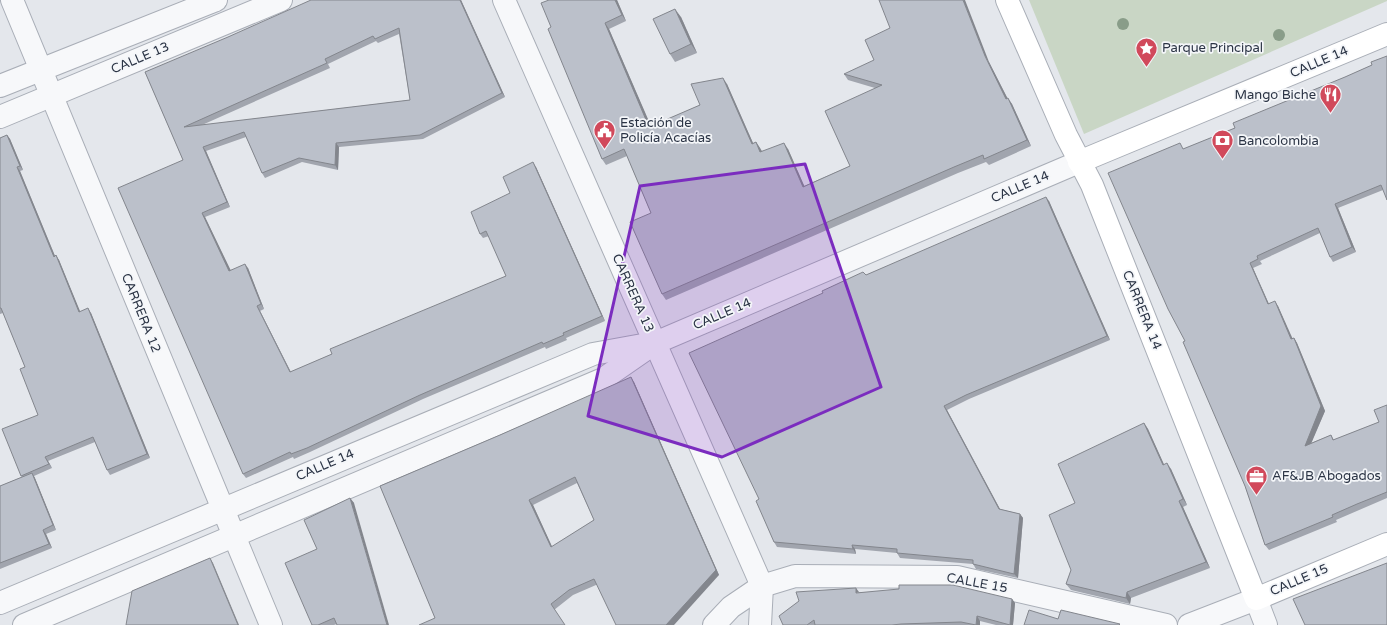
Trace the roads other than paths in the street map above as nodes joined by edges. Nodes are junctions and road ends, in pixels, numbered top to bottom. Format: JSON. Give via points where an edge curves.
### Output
{"nodes":[{"id":1,"x":12,"y":0,"type":"edge"},
{"id":2,"x":216,"y":0,"type":"edge"},
{"id":3,"x":281,"y":0,"type":"edge"},
{"id":4,"x":504,"y":0,"type":"edge"},
{"id":5,"x":1007,"y":0,"type":"edge"},
{"id":6,"x":1387,"y":34,"type":"edge"},
{"id":7,"x":40,"y":69,"type":"junction"},
{"id":8,"x":0,"y":86,"type":"edge"},
{"id":9,"x":51,"y":96,"type":"junction"},
{"id":10,"x":0,"y":117,"type":"edge"},
{"id":11,"x":1079,"y":162,"type":"junction"},
{"id":12,"x":655,"y":343,"type":"junction"},
{"id":13,"x":222,"y":509,"type":"junction"},
{"id":14,"x":233,"y":537,"type":"junction"},
{"id":15,"x":1387,"y":544,"type":"edge"},
{"id":16,"x":762,"y":586,"type":"junction"},
{"id":17,"x":1256,"y":599,"type":"junction"},
{"id":18,"x":0,"y":603,"type":"edge"},
{"id":19,"x":24,"y":625,"type":"edge"},
{"id":20,"x":270,"y":625,"type":"edge"},
{"id":21,"x":714,"y":625,"type":"edge"},
{"id":22,"x":760,"y":625,"type":"edge"},
{"id":23,"x":1166,"y":625,"type":"edge"},
{"id":24,"x":1189,"y":625,"type":"edge"},
{"id":25,"x":1266,"y":625,"type":"edge"}],
"edges":[{"from":1,"to":7,"type":"street","name":"CARRERA 12"},
{"from":2,"to":7,"type":"street","name":"CALLE 13"},
{"from":3,"to":9,"type":"street","name":"CALLE 13"},
{"from":4,"to":12,"type":"street","name":"CARRERA 13"},
{"from":5,"to":11,"type":"street","name":"CARRERA 14"},
{"from":6,"to":11,"type":"street","name":"CALLE 14"},
{"from":7,"to":8,"type":"street","name":"CALLE 13"},
{"from":7,"to":9,"type":"street","name":"CARRERA 12"},
{"from":9,"to":10,"type":"street","name":"CALLE 13"},
{"from":9,"to":13,"type":"street","name":"CARRERA 12"},
{"from":11,"to":12,"type":"street","name":"CALLE 14"},
{"from":11,"to":17,"type":"street","name":"CARRERA 14","via":[[1092,185]]},
{"from":12,"to":13,"type":"street","name":"CALLE 14","via":[[593,354]]},
{"from":12,"to":14,"type":"street","name":"CALLE 14","via":[[603,379]]},
{"from":12,"to":16,"type":"street","name":"CARRERA 13"},
{"from":13,"to":14,"type":"street","name":"CARRERA 12"},
{"from":13,"to":18,"type":"street","name":"CALLE 14"},
{"from":14,"to":19,"type":"street","name":"CALLE 14"},
{"from":14,"to":20,"type":"street","name":"CARRERA 12"},
{"from":15,"to":17,"type":"street","name":"CALLE 15"},
{"from":16,"to":21,"type":"street","name":"CALLE 15","via":[[731,607]]},
{"from":16,"to":22,"type":"street"},
{"from":16,"to":23,"type":"street","name":"CALLE 15","via":[[795,576],[957,577]]},
{"from":17,"to":24,"type":"street","name":"CALLE 15"},
{"from":17,"to":25,"type":"street","name":"CARRERA 14"}]}
